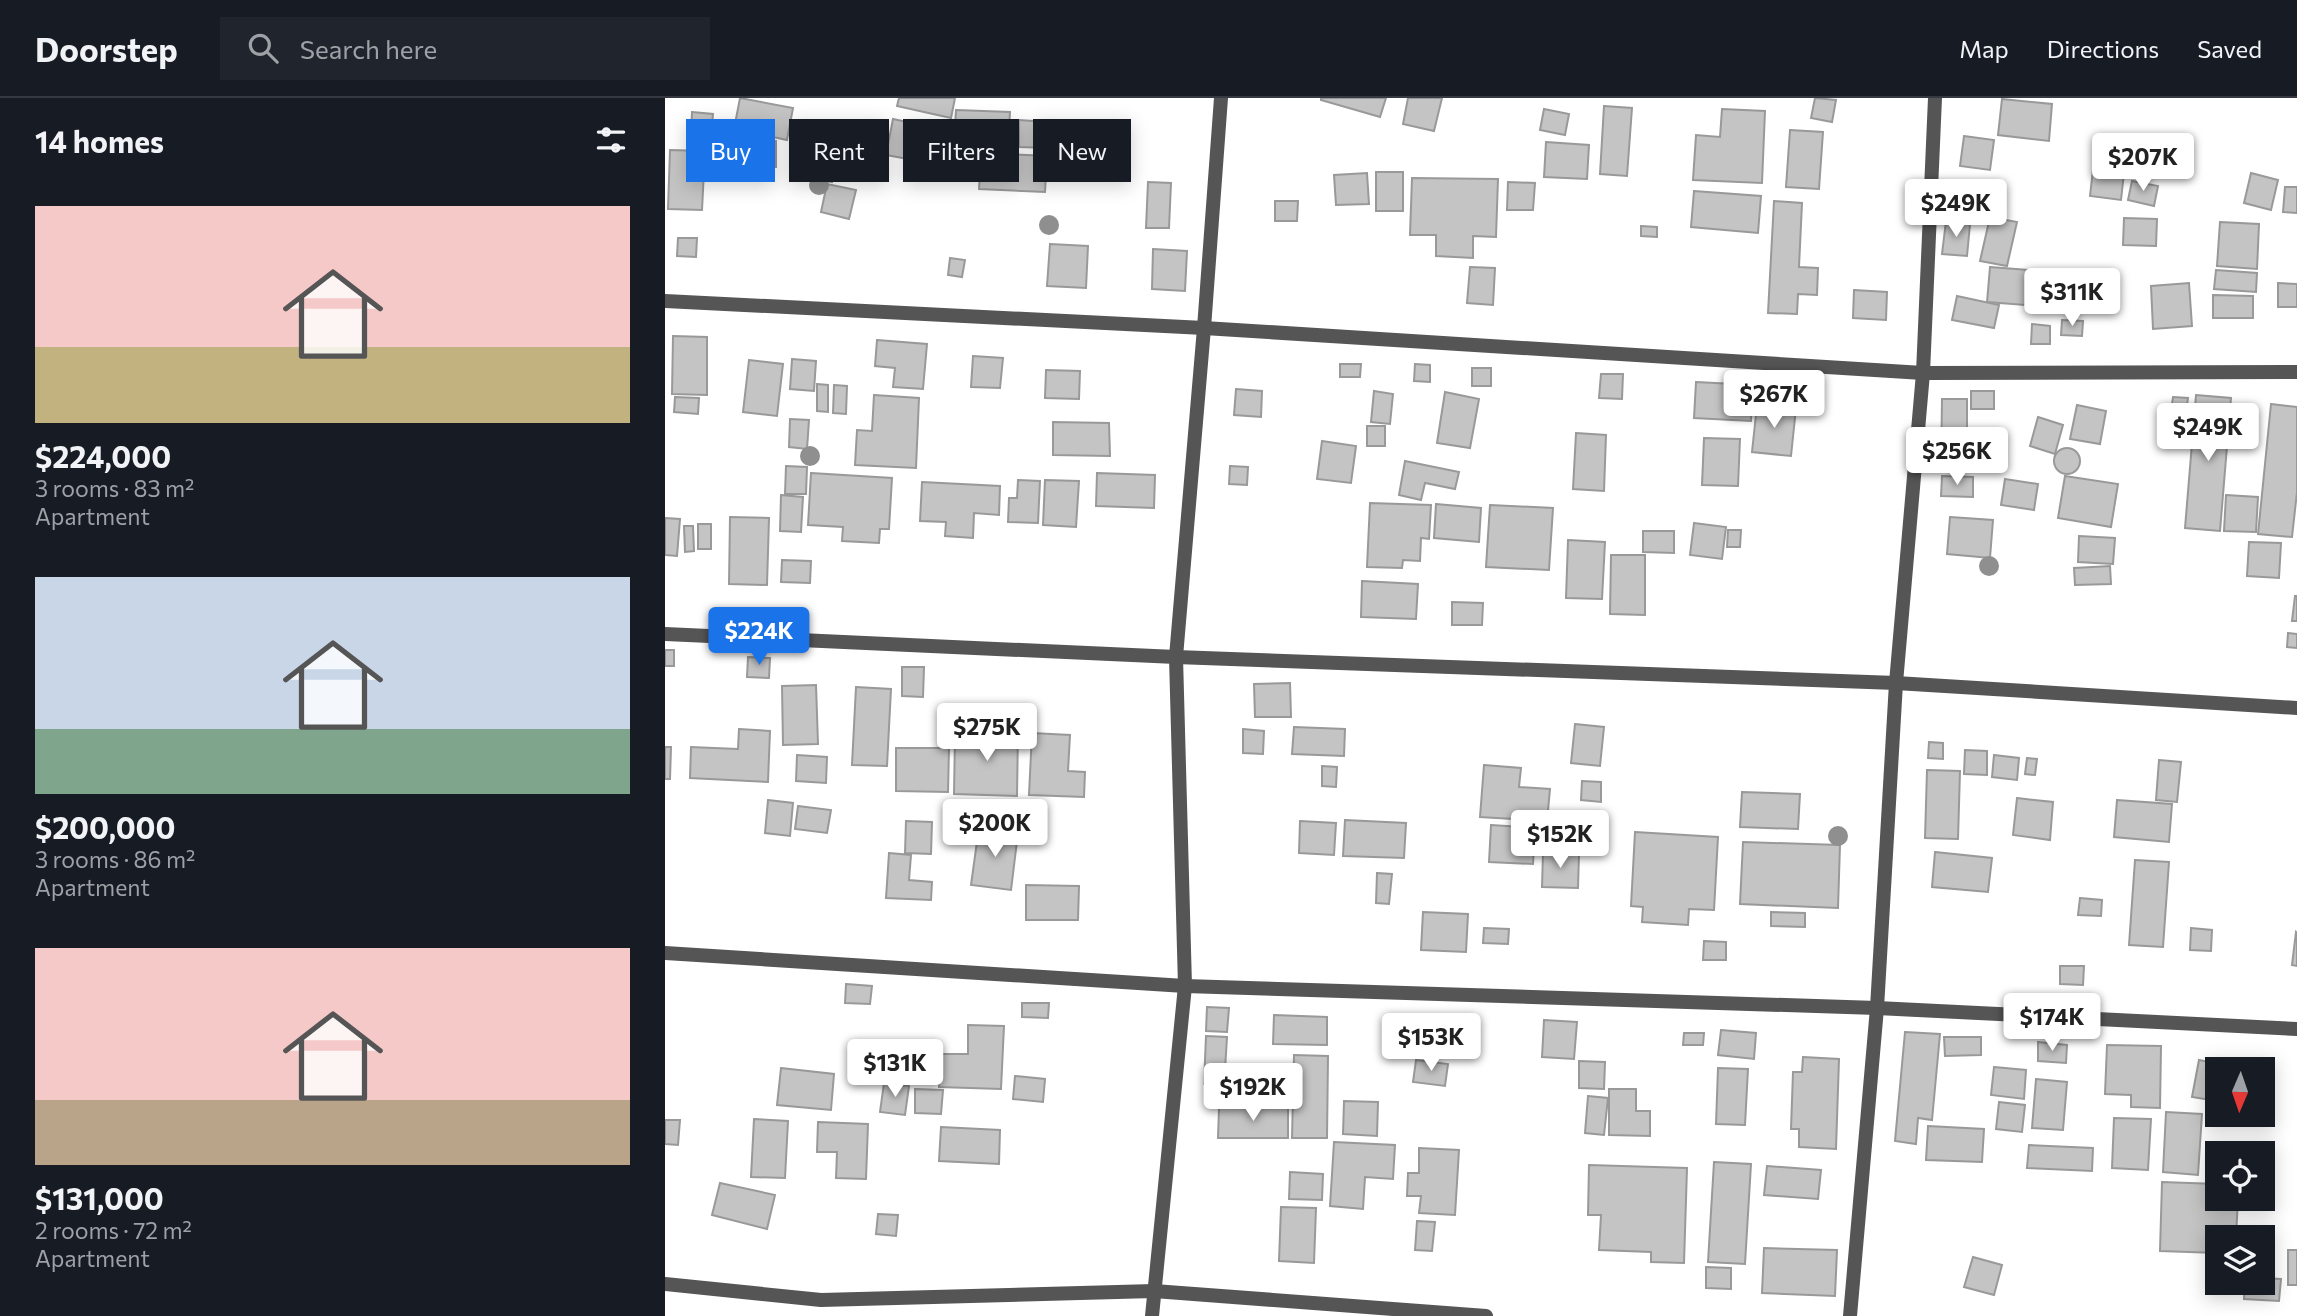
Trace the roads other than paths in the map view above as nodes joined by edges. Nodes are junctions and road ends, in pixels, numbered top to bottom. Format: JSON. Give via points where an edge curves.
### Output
{"nodes":[{"id":1,"x":1221,"y":98,"type":"edge"},
{"id":2,"x":1935,"y":98,"type":"edge"},
{"id":3,"x":665,"y":301,"type":"edge"},
{"id":4,"x":1204,"y":328,"type":"junction"},
{"id":5,"x":2297,"y":372,"type":"edge"},
{"id":6,"x":1923,"y":373,"type":"junction"},
{"id":7,"x":665,"y":634,"type":"edge"},
{"id":8,"x":1176,"y":657,"type":"junction"},
{"id":9,"x":1896,"y":683,"type":"junction"},
{"id":10,"x":2297,"y":708,"type":"edge"},
{"id":11,"x":665,"y":953,"type":"edge"},
{"id":12,"x":1185,"y":986,"type":"junction"},
{"id":13,"x":1877,"y":1008,"type":"junction"},
{"id":14,"x":2297,"y":1029,"type":"edge"},
{"id":15,"x":665,"y":1284,"type":"edge"},
{"id":16,"x":1154,"y":1291,"type":"junction"},
{"id":17,"x":1152,"y":1316,"type":"edge"},
{"id":18,"x":1486,"y":1316,"type":"edge"},
{"id":19,"x":1850,"y":1316,"type":"edge"}],
"edges":[{"from":1,"to":4,"type":"street"},
{"from":2,"to":6,"type":"street"},
{"from":3,"to":4,"type":"street"},
{"from":4,"to":6,"type":"street"},
{"from":4,"to":8,"type":"street"},
{"from":5,"to":6,"type":"street"},
{"from":6,"to":9,"type":"street"},
{"from":7,"to":8,"type":"street"},
{"from":8,"to":9,"type":"street"},
{"from":8,"to":12,"type":"street"},
{"from":9,"to":10,"type":"street"},
{"from":9,"to":13,"type":"street"},
{"from":11,"to":12,"type":"street"},
{"from":12,"to":13,"type":"street"},
{"from":12,"to":16,"type":"street"},
{"from":13,"to":14,"type":"street"},
{"from":13,"to":19,"type":"street"},
{"from":15,"to":16,"type":"street","via":[[821,1300]]},
{"from":16,"to":17,"type":"street"},
{"from":16,"to":18,"type":"street"}]}
